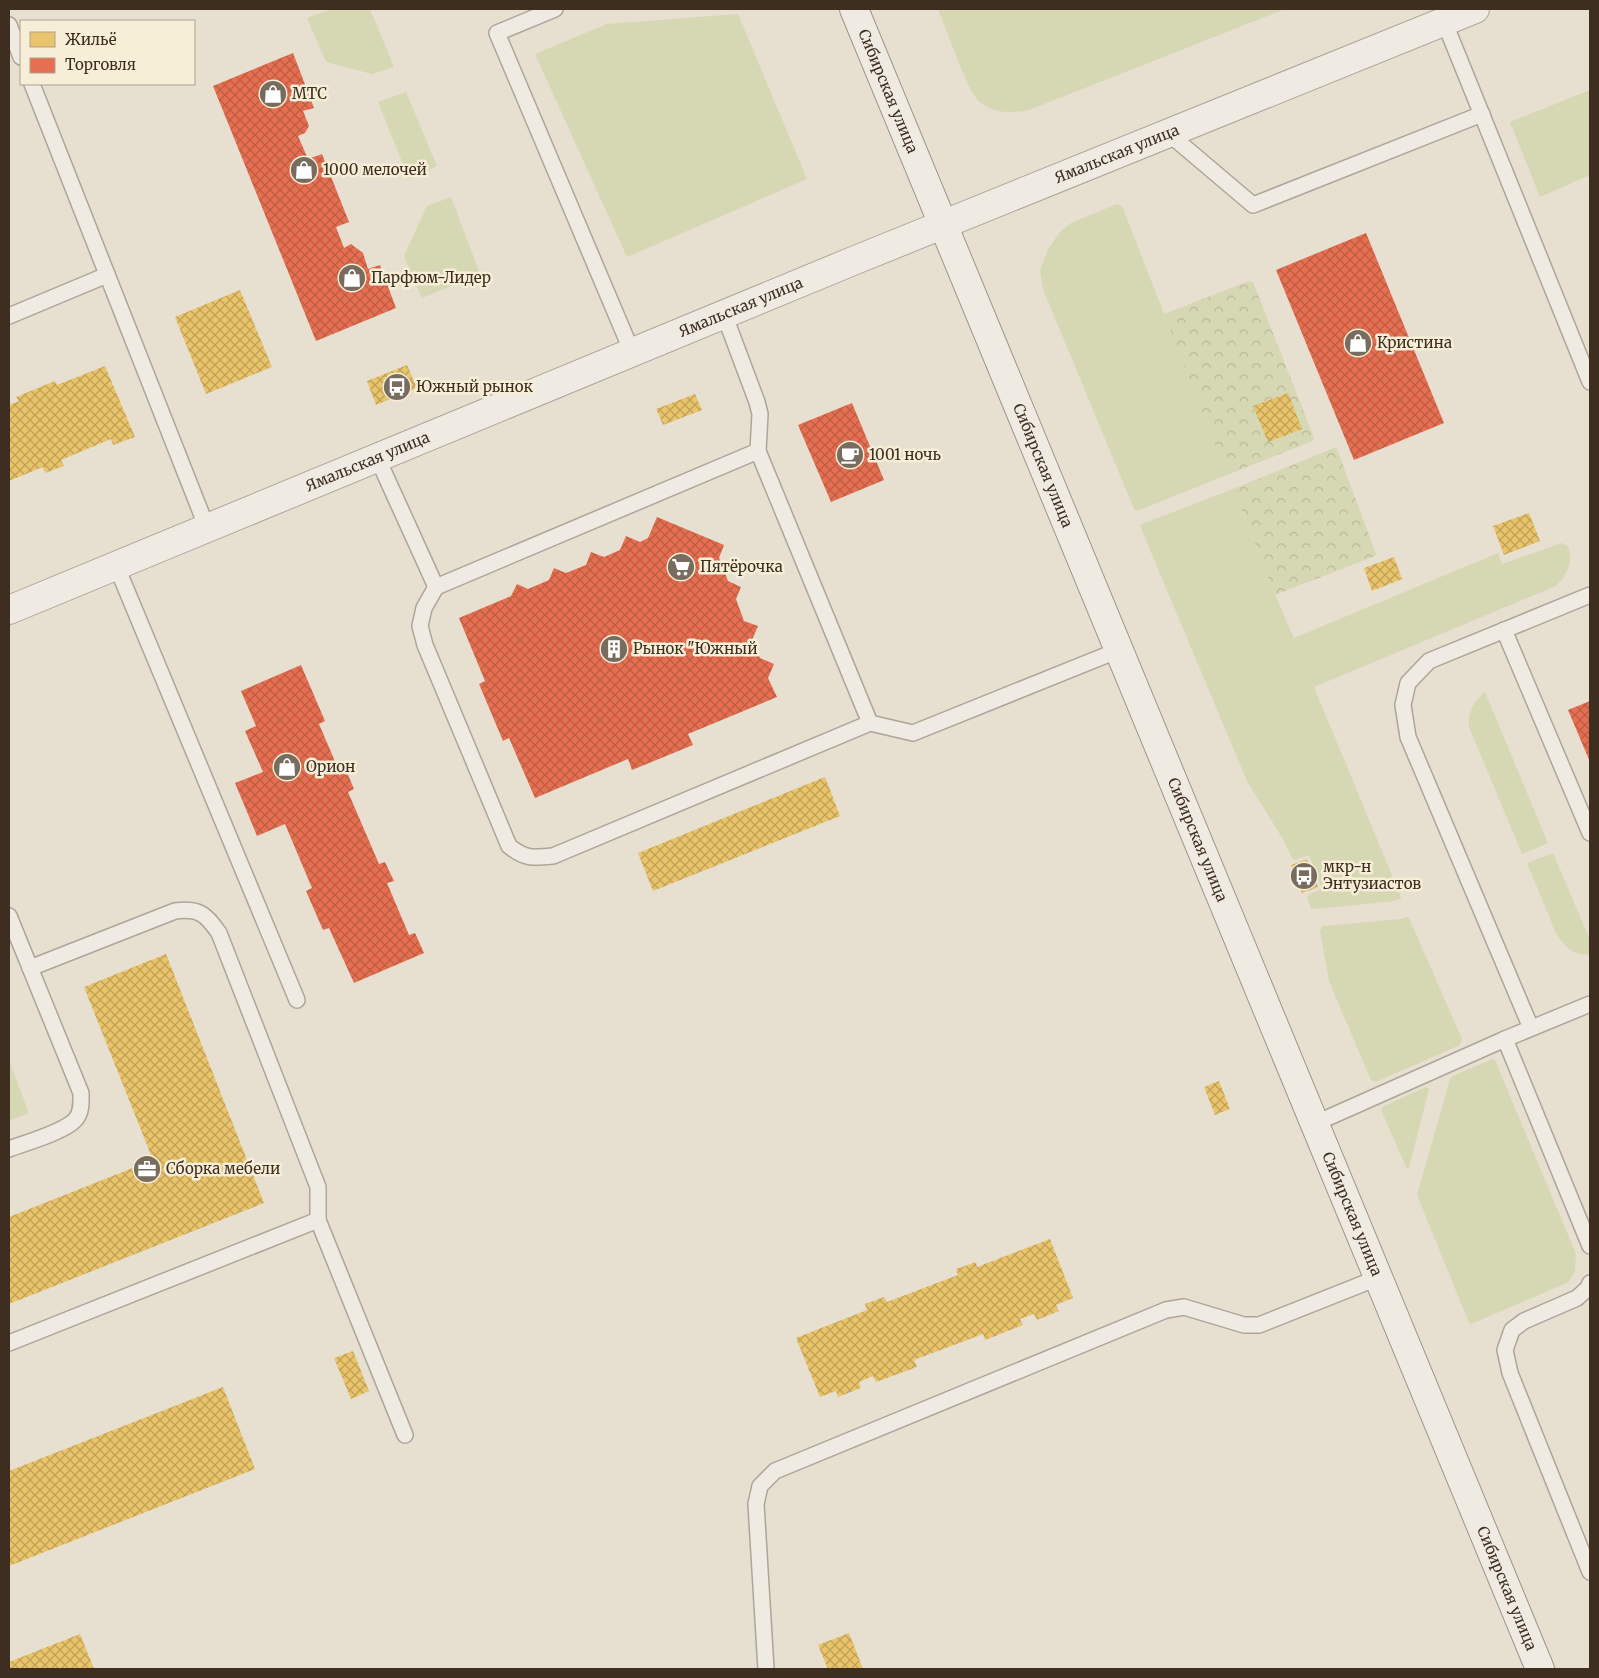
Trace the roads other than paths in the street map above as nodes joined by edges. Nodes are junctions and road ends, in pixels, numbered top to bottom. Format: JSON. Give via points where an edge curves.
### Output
{"nodes":[{"id":1,"x":555,"y":9,"type":"edge"},
{"id":2,"x":854,"y":9,"type":"edge"},
{"id":3,"x":1475,"y":9,"type":"edge"},
{"id":4,"x":1444,"y":21,"type":"junction"},
{"id":5,"x":9,"y":25,"type":"edge"},
{"id":6,"x":20,"y":54,"type":"edge"},
{"id":7,"x":32,"y":85,"type":"edge"},
{"id":8,"x":1482,"y":114,"type":"junction"},
{"id":9,"x":1168,"y":133,"type":"junction"},
{"id":10,"x":944,"y":224,"type":"junction"},
{"id":11,"x":107,"y":275,"type":"junction"},
{"id":12,"x":724,"y":314,"type":"junction"},
{"id":13,"x":9,"y":316,"type":"edge"},
{"id":14,"x":632,"y":352,"type":"junction"},
{"id":15,"x":1590,"y":382,"type":"edge"},
{"id":16,"x":758,"y":451,"type":"junction"},
{"id":17,"x":377,"y":457,"type":"junction"},
{"id":18,"x":206,"y":528,"type":"junction"},
{"id":19,"x":116,"y":565,"type":"junction"},
{"id":20,"x":436,"y":588,"type":"junction"},
{"id":21,"x":1590,"y":595,"type":"edge"},
{"id":22,"x":9,"y":610,"type":"edge"},
{"id":23,"x":1504,"y":630,"type":"junction"},
{"id":24,"x":1119,"y":650,"type":"junction"},
{"id":25,"x":870,"y":723,"type":"junction"},
{"id":26,"x":1590,"y":833,"type":"edge"},
{"id":27,"x":9,"y":916,"type":"edge"},
{"id":28,"x":30,"y":968,"type":"junction"},
{"id":29,"x":297,"y":1000,"type":"dead end"},
{"id":30,"x":1590,"y":1004,"type":"edge"},
{"id":31,"x":1531,"y":1028,"type":"junction"},
{"id":32,"x":1505,"y":1039,"type":"junction"},
{"id":33,"x":1316,"y":1123,"type":"junction"},
{"id":34,"x":9,"y":1149,"type":"edge"},
{"id":35,"x":318,"y":1220,"type":"junction"},
{"id":36,"x":1590,"y":1246,"type":"edge"},
{"id":37,"x":1380,"y":1278,"type":"junction"},
{"id":38,"x":1590,"y":1283,"type":"edge"},
{"id":39,"x":9,"y":1343,"type":"edge"},
{"id":40,"x":404,"y":1435,"type":"dead end"},
{"id":41,"x":1590,"y":1572,"type":"edge"},
{"id":42,"x":766,"y":1669,"type":"edge"},
{"id":43,"x":1540,"y":1669,"type":"edge"}],
"edges":[{"from":1,"to":14,"type":"lane","via":[[497,33]]},
{"from":2,"to":10,"type":"main road","name":"Сибирская улица"},
{"from":3,"to":4,"type":"main road","name":"Ямальская улица"},
{"from":4,"to":8,"type":"lane"},
{"from":4,"to":9,"type":"main road","name":"Ямальская улица"},
{"from":5,"to":6,"type":"lane"},
{"from":7,"to":11,"type":"lane"},
{"from":8,"to":9,"type":"lane","via":[[1253,205]]},
{"from":8,"to":15,"type":"lane"},
{"from":9,"to":10,"type":"main road","name":"Ямальская улица"},
{"from":10,"to":12,"type":"main road","name":"Ямальская улица"},
{"from":10,"to":24,"type":"main road","name":"Сибирская улица"},
{"from":11,"to":13,"type":"lane"},
{"from":11,"to":18,"type":"lane"},
{"from":12,"to":14,"type":"main road","name":"Ямальская улица"},
{"from":12,"to":16,"type":"lane","via":[[759,408]]},
{"from":14,"to":17,"type":"main road","name":"Ямальская улица"},
{"from":16,"to":20,"type":"lane"},
{"from":16,"to":25,"type":"lane"},
{"from":17,"to":18,"type":"main road","name":"Ямальская улица"},
{"from":17,"to":20,"type":"lane"},
{"from":18,"to":19,"type":"main road","name":"Ямальская улица"},
{"from":19,"to":22,"type":"main road","name":"Ямальская улица"},
{"from":19,"to":29,"type":"lane"},
{"from":20,"to":25,"type":"lane","via":[[424,608],[420,626],[425,645],[510,846],[521,855],[535,858],[553,856]]},
{"from":21,"to":23,"type":"lane"},
{"from":23,"to":26,"type":"lane"},
{"from":23,"to":31,"type":"lane","via":[[1429,661],[1408,683],[1403,706],[1408,737]]},
{"from":24,"to":25,"type":"lane","via":[[913,734]]},
{"from":24,"to":33,"type":"main road","name":"Сибирская улица"},
{"from":27,"to":28,"type":"lane"},
{"from":28,"to":34,"type":"lane","via":[[81,1093],[81,1107],[76,1119],[66,1126]]},
{"from":28,"to":35,"type":"lane","via":[[175,911],[200,912],[210,920],[219,933],[318,1188]]},
{"from":30,"to":31,"type":"lane"},
{"from":31,"to":32,"type":"lane"},
{"from":32,"to":33,"type":"lane"},
{"from":32,"to":36,"type":"lane"},
{"from":33,"to":37,"type":"main road","name":"Сибирская улица"},
{"from":35,"to":39,"type":"lane"},
{"from":35,"to":40,"type":"lane"},
{"from":37,"to":42,"type":"lane","via":[[1259,1325],[1244,1325],[1184,1307],[1166,1310],[775,1471],[760,1486],[756,1504]]},
{"from":37,"to":43,"type":"main road","name":"Сибирская улица"},
{"from":38,"to":41,"type":"lane","via":[[1577,1298],[1524,1320],[1512,1330],[1504,1350],[1510,1373]]}]}
